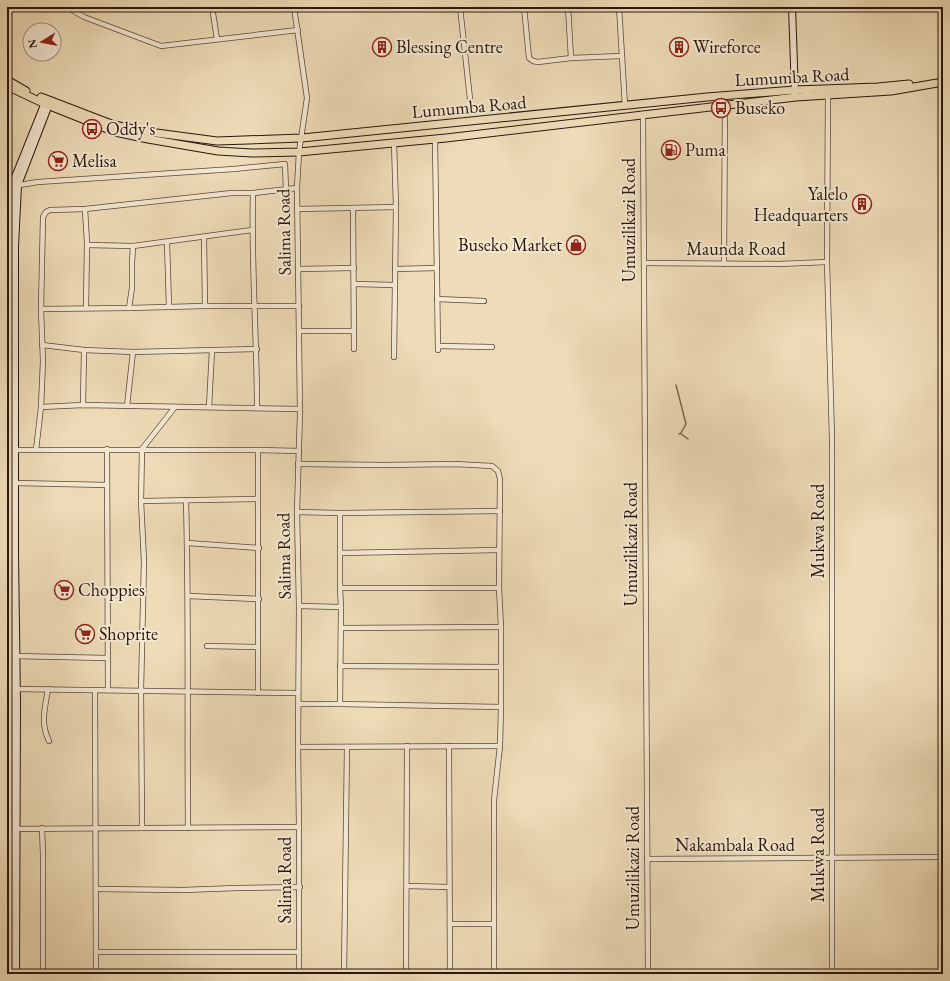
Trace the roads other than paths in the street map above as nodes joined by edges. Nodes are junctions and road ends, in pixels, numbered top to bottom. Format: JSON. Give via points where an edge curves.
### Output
{"nodes":[{"id":1,"x":66,"y":7,"type":"edge"},
{"id":2,"x":212,"y":7,"type":"edge"},
{"id":3,"x":294,"y":7,"type":"edge"},
{"id":4,"x":460,"y":7,"type":"edge"},
{"id":5,"x":524,"y":7,"type":"edge"},
{"id":6,"x":568,"y":7,"type":"edge"},
{"id":7,"x":620,"y":7,"type":"edge"},
{"id":8,"x":792,"y":7,"type":"edge"},
{"id":9,"x":298,"y":30,"type":"junction"},
{"id":10,"x":217,"y":40,"type":"junction"},
{"id":11,"x":621,"y":56,"type":"junction"},
{"id":12,"x":570,"y":58,"type":"junction"},
{"id":13,"x":943,"y":78,"type":"edge"},
{"id":14,"x":7,"y":80,"type":"edge"},
{"id":15,"x":943,"y":82,"type":"edge"},
{"id":16,"x":7,"y":86,"type":"edge"},
{"id":17,"x":828,"y":91,"type":"junction"},
{"id":18,"x":795,"y":93,"type":"junction"},
{"id":19,"x":470,"y":99,"type":"dead end"},
{"id":20,"x":48,"y":103,"type":"junction"},
{"id":21,"x":725,"y":104,"type":"junction"},
{"id":22,"x":625,"y":106,"type":"junction"},
{"id":23,"x":643,"y":114,"type":"junction"},
{"id":24,"x":302,"y":138,"type":"junction"},
{"id":25,"x":435,"y":139,"type":"junction"},
{"id":26,"x":394,"y":143,"type":"junction"},
{"id":27,"x":299,"y":152,"type":"junction"},
{"id":28,"x":13,"y":186,"type":"edge"},
{"id":29,"x":297,"y":188,"type":"junction"},
{"id":30,"x":286,"y":189,"type":"junction"},
{"id":31,"x":253,"y":192,"type":"junction"},
{"id":32,"x":396,"y":207,"type":"junction"},
{"id":33,"x":353,"y":208,"type":"junction"},
{"id":34,"x":85,"y":209,"type":"junction"},
{"id":35,"x":298,"y":209,"type":"junction"},
{"id":36,"x":252,"y":230,"type":"junction"},
{"id":37,"x":204,"y":237,"type":"junction"},
{"id":38,"x":167,"y":242,"type":"junction"},
{"id":39,"x":87,"y":246,"type":"junction"},
{"id":40,"x":134,"y":246,"type":"junction"},
{"id":41,"x":828,"y":262,"type":"junction"},
{"id":42,"x":644,"y":263,"type":"junction"},
{"id":43,"x":724,"y":264,"type":"junction"},
{"id":44,"x":354,"y":268,"type":"junction"},
{"id":45,"x":437,"y":268,"type":"junction"},
{"id":46,"x":299,"y":269,"type":"junction"},
{"id":47,"x":395,"y":269,"type":"junction"},
{"id":48,"x":354,"y":284,"type":"junction"},
{"id":49,"x":395,"y":285,"type":"junction"},
{"id":50,"x":438,"y":299,"type":"junction"},
{"id":51,"x":484,"y":301,"type":"dead end"},
{"id":52,"x":205,"y":306,"type":"junction"},
{"id":53,"x":255,"y":306,"type":"junction"},
{"id":54,"x":299,"y":306,"type":"junction"},
{"id":55,"x":169,"y":307,"type":"junction"},
{"id":56,"x":86,"y":308,"type":"junction"},
{"id":57,"x":129,"y":308,"type":"junction"},
{"id":58,"x":41,"y":309,"type":"junction"},
{"id":59,"x":299,"y":330,"type":"junction"},
{"id":60,"x":354,"y":331,"type":"junction"},
{"id":61,"x":8,"y":334,"type":"edge"},
{"id":62,"x":42,"y":345,"type":"junction"},
{"id":63,"x":492,"y":347,"type":"dead end"},
{"id":64,"x":354,"y":349,"type":"dead end"},
{"id":65,"x":84,"y":350,"type":"junction"},
{"id":66,"x":212,"y":350,"type":"junction"},
{"id":67,"x":257,"y":350,"type":"junction"},
{"id":68,"x":133,"y":352,"type":"junction"},
{"id":69,"x":394,"y":357,"type":"dead end"},
{"id":70,"x":8,"y":405,"type":"edge"},
{"id":71,"x":83,"y":405,"type":"junction"},
{"id":72,"x":127,"y":406,"type":"junction"},
{"id":73,"x":41,"y":407,"type":"junction"},
{"id":74,"x":175,"y":407,"type":"junction"},
{"id":75,"x":209,"y":407,"type":"junction"},
{"id":76,"x":257,"y":408,"type":"junction"},
{"id":77,"x":300,"y":409,"type":"junction"},
{"id":78,"x":107,"y":449,"type":"junction"},
{"id":79,"x":142,"y":449,"type":"junction"},
{"id":80,"x":11,"y":450,"type":"edge"},
{"id":81,"x":36,"y":450,"type":"junction"},
{"id":82,"x":258,"y":450,"type":"junction"},
{"id":83,"x":299,"y":451,"type":"junction"},
{"id":84,"x":298,"y":464,"type":"junction"},
{"id":85,"x":14,"y":484,"type":"junction"},
{"id":86,"x":107,"y":485,"type":"junction"},
{"id":87,"x":258,"y":499,"type":"junction"},
{"id":88,"x":186,"y":500,"type":"junction"},
{"id":89,"x":142,"y":501,"type":"junction"},
{"id":90,"x":500,"y":511,"type":"junction"},
{"id":91,"x":297,"y":512,"type":"junction"},
{"id":92,"x":340,"y":513,"type":"junction"},
{"id":93,"x":187,"y":543,"type":"junction"},
{"id":94,"x":258,"y":548,"type":"junction"},
{"id":95,"x":499,"y":550,"type":"junction"},
{"id":96,"x":340,"y":554,"type":"junction"},
{"id":97,"x":11,"y":570,"type":"edge"},
{"id":98,"x":340,"y":588,"type":"junction"},
{"id":99,"x":499,"y":588,"type":"junction"},
{"id":100,"x":188,"y":596,"type":"junction"},
{"id":101,"x":259,"y":599,"type":"junction"},
{"id":102,"x":300,"y":606,"type":"junction"},
{"id":103,"x":341,"y":607,"type":"junction"},
{"id":104,"x":501,"y":627,"type":"junction"},
{"id":105,"x":341,"y":628,"type":"junction"},
{"id":106,"x":207,"y":646,"type":"dead end"},
{"id":107,"x":258,"y":647,"type":"junction"},
{"id":108,"x":14,"y":656,"type":"junction"},
{"id":109,"x":107,"y":658,"type":"junction"},
{"id":110,"x":340,"y":666,"type":"junction"},
{"id":111,"x":501,"y":667,"type":"junction"},
{"id":112,"x":15,"y":689,"type":"junction"},
{"id":113,"x":48,"y":690,"type":"junction"},
{"id":114,"x":95,"y":690,"type":"junction"},
{"id":115,"x":108,"y":690,"type":"junction"},
{"id":116,"x":141,"y":690,"type":"junction"},
{"id":117,"x":187,"y":691,"type":"junction"},
{"id":118,"x":258,"y":693,"type":"junction"},
{"id":119,"x":298,"y":693,"type":"junction"},
{"id":120,"x":10,"y":702,"type":"edge"},
{"id":121,"x":298,"y":704,"type":"junction"},
{"id":122,"x":340,"y":704,"type":"junction"},
{"id":123,"x":501,"y":707,"type":"junction"},
{"id":124,"x":49,"y":741,"type":"dead end"},
{"id":125,"x":407,"y":746,"type":"junction"},
{"id":126,"x":449,"y":746,"type":"junction"},
{"id":127,"x":500,"y":746,"type":"junction"},
{"id":128,"x":298,"y":747,"type":"junction"},
{"id":129,"x":347,"y":747,"type":"junction"},
{"id":130,"x":299,"y":827,"type":"junction"},
{"id":131,"x":42,"y":828,"type":"junction"},
{"id":132,"x":96,"y":828,"type":"junction"},
{"id":133,"x":142,"y":828,"type":"junction"},
{"id":134,"x":188,"y":828,"type":"junction"},
{"id":135,"x":12,"y":829,"type":"edge"},
{"id":136,"x":943,"y":857,"type":"edge"},
{"id":137,"x":832,"y":858,"type":"junction"},
{"id":138,"x":647,"y":859,"type":"junction"},
{"id":139,"x":407,"y":886,"type":"junction"},
{"id":140,"x":300,"y":887,"type":"junction"},
{"id":141,"x":449,"y":887,"type":"junction"},
{"id":142,"x":96,"y":888,"type":"junction"},
{"id":143,"x":450,"y":924,"type":"junction"},
{"id":144,"x":494,"y":924,"type":"junction"},
{"id":145,"x":96,"y":952,"type":"junction"},
{"id":146,"x":299,"y":952,"type":"junction"},
{"id":147,"x":10,"y":974,"type":"edge"},
{"id":148,"x":16,"y":974,"type":"edge"},
{"id":149,"x":43,"y":974,"type":"edge"},
{"id":150,"x":96,"y":974,"type":"edge"},
{"id":151,"x":299,"y":974,"type":"edge"},
{"id":152,"x":344,"y":974,"type":"edge"},
{"id":153,"x":406,"y":974,"type":"edge"},
{"id":154,"x":450,"y":974,"type":"edge"},
{"id":155,"x":494,"y":974,"type":"edge"},
{"id":156,"x":648,"y":974,"type":"edge"},
{"id":157,"x":832,"y":974,"type":"edge"}],
"edges":[{"from":1,"to":10,"type":"street","via":[[84,17],[161,46]]},
{"from":2,"to":10,"type":"street"},
{"from":3,"to":9,"type":"street","name":"Salima Road"},
{"from":4,"to":19,"type":"street"},
{"from":5,"to":12,"type":"street","via":[[529,58],[533,62]]},
{"from":6,"to":12,"type":"street"},
{"from":7,"to":11,"type":"street"},
{"from":8,"to":18,"type":"main road"},
{"from":9,"to":10,"type":"street"},
{"from":9,"to":24,"type":"street","name":"Salima Road","via":[[307,98]]},
{"from":11,"to":12,"type":"street"},
{"from":11,"to":22,"type":"street"},
{"from":13,"to":17,"type":"main road","name":"Lumumba Road","via":[[884,87]]},
{"from":14,"to":20,"type":"main road","name":"Lumumba Road"},
{"from":15,"to":17,"type":"main road","name":"Lumumba Road","via":[[891,91]]},
{"from":16,"to":20,"type":"main road","name":"Lumumba Road"},
{"from":17,"to":18,"type":"main road","name":"Lumumba Road"},
{"from":17,"to":41,"type":"street","name":"Mukwa Road"},
{"from":18,"to":21,"type":"main road","name":"Lumumba Road"},
{"from":18,"to":22,"type":"main road","name":"Lumumba Road","via":[[719,96]]},
{"from":20,"to":24,"type":"main road","name":"Lumumba Road","via":[[114,125],[149,132],[218,141]]},
{"from":20,"to":27,"type":"main road","name":"Lumumba Road","via":[[115,132],[148,139],[218,151]]},
{"from":20,"to":28,"type":"main road"},
{"from":21,"to":23,"type":"main road","name":"Lumumba Road"},
{"from":21,"to":43,"type":"street"},
{"from":22,"to":24,"type":"main road","name":"Lumumba Road"},
{"from":23,"to":25,"type":"main road","name":"Lumumba Road"},
{"from":23,"to":42,"type":"street","name":"Umuzilikazi Road"},
{"from":24,"to":27,"type":"street","name":"Salima Road"},
{"from":25,"to":26,"type":"main road","name":"Lumumba Road"},
{"from":25,"to":45,"type":"street"},
{"from":26,"to":27,"type":"main road","name":"Lumumba Road"},
{"from":26,"to":32,"type":"street"},
{"from":27,"to":29,"type":"street","name":"Salima Road"},
{"from":28,"to":30,"type":"street","via":[[285,164]]},
{"from":28,"to":61,"type":"main road"},
{"from":28,"to":80,"type":"main road","via":[[15,246]]},
{"from":29,"to":30,"type":"street"},
{"from":29,"to":35,"type":"street","name":"Salima Road"},
{"from":30,"to":31,"type":"street"},
{"from":31,"to":34,"type":"street"},
{"from":31,"to":36,"type":"street"},
{"from":32,"to":33,"type":"street"},
{"from":32,"to":47,"type":"street"},
{"from":33,"to":35,"type":"street"},
{"from":33,"to":44,"type":"street"},
{"from":34,"to":39,"type":"street"},
{"from":34,"to":58,"type":"street","via":[[50,210],[43,218]]},
{"from":35,"to":46,"type":"street","name":"Salima Road"},
{"from":36,"to":37,"type":"street"},
{"from":36,"to":53,"type":"street"},
{"from":37,"to":38,"type":"street"},
{"from":37,"to":52,"type":"street"},
{"from":38,"to":40,"type":"street"},
{"from":38,"to":55,"type":"street"},
{"from":39,"to":40,"type":"street"},
{"from":39,"to":56,"type":"street"},
{"from":40,"to":57,"type":"street"},
{"from":41,"to":43,"type":"street","name":"Maunda Road"},
{"from":41,"to":137,"type":"street","name":"Mukwa Road","via":[[832,438]]},
{"from":42,"to":43,"type":"street","name":"Maunda Road"},
{"from":42,"to":138,"type":"street","name":"Umuzilikazi Road"},
{"from":44,"to":46,"type":"street"},
{"from":44,"to":48,"type":"street"},
{"from":45,"to":47,"type":"street"},
{"from":45,"to":50,"type":"street"},
{"from":46,"to":54,"type":"street","name":"Salima Road"},
{"from":47,"to":49,"type":"street"},
{"from":48,"to":49,"type":"street"},
{"from":48,"to":60,"type":"street"},
{"from":49,"to":69,"type":"street"},
{"from":50,"to":51,"type":"street"},
{"from":50,"to":63,"type":"street","via":[[438,348]]},
{"from":52,"to":53,"type":"street"},
{"from":52,"to":55,"type":"street"},
{"from":53,"to":54,"type":"street"},
{"from":53,"to":67,"type":"street"},
{"from":54,"to":59,"type":"street","name":"Salima Road"},
{"from":55,"to":57,"type":"street"},
{"from":56,"to":57,"type":"street"},
{"from":56,"to":58,"type":"street"},
{"from":58,"to":62,"type":"street"},
{"from":59,"to":60,"type":"street"},
{"from":59,"to":77,"type":"street","name":"Salima Road"},
{"from":60,"to":64,"type":"street"},
{"from":61,"to":70,"type":"main road"},
{"from":62,"to":65,"type":"street"},
{"from":62,"to":73,"type":"street"},
{"from":65,"to":68,"type":"street"},
{"from":65,"to":71,"type":"street"},
{"from":66,"to":67,"type":"street"},
{"from":66,"to":68,"type":"street"},
{"from":66,"to":75,"type":"street"},
{"from":67,"to":76,"type":"street"},
{"from":68,"to":72,"type":"street"},
{"from":70,"to":80,"type":"main road"},
{"from":71,"to":72,"type":"street"},
{"from":71,"to":73,"type":"street"},
{"from":72,"to":74,"type":"street"},
{"from":73,"to":81,"type":"street"},
{"from":74,"to":75,"type":"street"},
{"from":74,"to":79,"type":"street"},
{"from":75,"to":76,"type":"street"},
{"from":76,"to":77,"type":"street"},
{"from":77,"to":83,"type":"street","name":"Salima Road"},
{"from":78,"to":79,"type":"street"},
{"from":78,"to":81,"type":"street"},
{"from":78,"to":86,"type":"street"},
{"from":79,"to":82,"type":"street"},
{"from":79,"to":89,"type":"street"},
{"from":80,"to":81,"type":"street"},
{"from":80,"to":85,"type":"main road"},
{"from":80,"to":97,"type":"main road"},
{"from":82,"to":83,"type":"street"},
{"from":82,"to":87,"type":"street"},
{"from":83,"to":84,"type":"street","name":"Salima Road"},
{"from":84,"to":90,"type":"street","via":[[492,466],[498,471],[500,479]]},
{"from":84,"to":91,"type":"street","name":"Salima Road"},
{"from":85,"to":86,"type":"street"},
{"from":85,"to":97,"type":"main road"},
{"from":86,"to":109,"type":"street"},
{"from":87,"to":88,"type":"street"},
{"from":87,"to":94,"type":"street"},
{"from":88,"to":89,"type":"street"},
{"from":88,"to":93,"type":"street"},
{"from":89,"to":116,"type":"street","via":[[144,561]]},
{"from":90,"to":92,"type":"street"},
{"from":90,"to":95,"type":"street"},
{"from":91,"to":92,"type":"street"},
{"from":91,"to":102,"type":"street","name":"Salima Road"},
{"from":92,"to":96,"type":"street"},
{"from":93,"to":94,"type":"street"},
{"from":93,"to":100,"type":"street"},
{"from":94,"to":101,"type":"street"},
{"from":95,"to":96,"type":"street"},
{"from":95,"to":99,"type":"street"},
{"from":96,"to":98,"type":"street"},
{"from":97,"to":108,"type":"main road"},
{"from":98,"to":99,"type":"street"},
{"from":98,"to":103,"type":"street"},
{"from":99,"to":104,"type":"street"},
{"from":100,"to":101,"type":"street"},
{"from":100,"to":117,"type":"street"},
{"from":101,"to":107,"type":"street"},
{"from":102,"to":103,"type":"street"},
{"from":102,"to":119,"type":"street","name":"Salima Road"},
{"from":103,"to":105,"type":"street"},
{"from":104,"to":105,"type":"street"},
{"from":104,"to":111,"type":"street"},
{"from":105,"to":110,"type":"street"},
{"from":106,"to":107,"type":"street"},
{"from":107,"to":118,"type":"street"},
{"from":108,"to":109,"type":"street"},
{"from":108,"to":112,"type":"main road"},
{"from":109,"to":115,"type":"street"},
{"from":110,"to":111,"type":"street"},
{"from":110,"to":122,"type":"street"},
{"from":111,"to":123,"type":"street"},
{"from":112,"to":113,"type":"street"},
{"from":112,"to":120,"type":"main road"},
{"from":112,"to":135,"type":"main road"},
{"from":113,"to":114,"type":"street"},
{"from":113,"to":124,"type":"street","via":[[43,725]]},
{"from":114,"to":115,"type":"street"},
{"from":114,"to":132,"type":"street"},
{"from":115,"to":116,"type":"street"},
{"from":116,"to":117,"type":"street"},
{"from":116,"to":133,"type":"street"},
{"from":117,"to":118,"type":"street"},
{"from":117,"to":134,"type":"street"},
{"from":118,"to":119,"type":"street"},
{"from":119,"to":121,"type":"street","name":"Salima Road"},
{"from":120,"to":135,"type":"main road"},
{"from":121,"to":122,"type":"street"},
{"from":121,"to":128,"type":"street","name":"Salima Road"},
{"from":122,"to":123,"type":"street"},
{"from":123,"to":127,"type":"street"},
{"from":125,"to":126,"type":"street"},
{"from":125,"to":129,"type":"street"},
{"from":125,"to":139,"type":"street"},
{"from":126,"to":127,"type":"street"},
{"from":126,"to":141,"type":"street"},
{"from":127,"to":144,"type":"street","via":[[494,800]]},
{"from":128,"to":129,"type":"street"},
{"from":128,"to":130,"type":"street","name":"Salima Road"},
{"from":129,"to":152,"type":"street"},
{"from":130,"to":134,"type":"street"},
{"from":130,"to":140,"type":"street","name":"Salima Road"},
{"from":131,"to":132,"type":"street"},
{"from":131,"to":135,"type":"street"},
{"from":131,"to":149,"type":"street"},
{"from":132,"to":133,"type":"street"},
{"from":132,"to":142,"type":"street"},
{"from":133,"to":134,"type":"street"},
{"from":135,"to":147,"type":"main road"},
{"from":135,"to":148,"type":"main road"},
{"from":136,"to":137,"type":"street","name":"Nakambala Road"},
{"from":137,"to":138,"type":"street","name":"Nakambala Road"},
{"from":137,"to":157,"type":"street","name":"Mukwa Road"},
{"from":138,"to":156,"type":"street","name":"Umuzilikazi Road"},
{"from":139,"to":141,"type":"street"},
{"from":139,"to":153,"type":"street"},
{"from":140,"to":142,"type":"street","via":[[183,890]]},
{"from":140,"to":146,"type":"street","name":"Salima Road"},
{"from":141,"to":143,"type":"street"},
{"from":142,"to":145,"type":"street"},
{"from":143,"to":144,"type":"street"},
{"from":143,"to":154,"type":"street"},
{"from":144,"to":155,"type":"street"},
{"from":145,"to":146,"type":"street"},
{"from":145,"to":150,"type":"street"},
{"from":146,"to":151,"type":"street","name":"Salima Road"}]}
